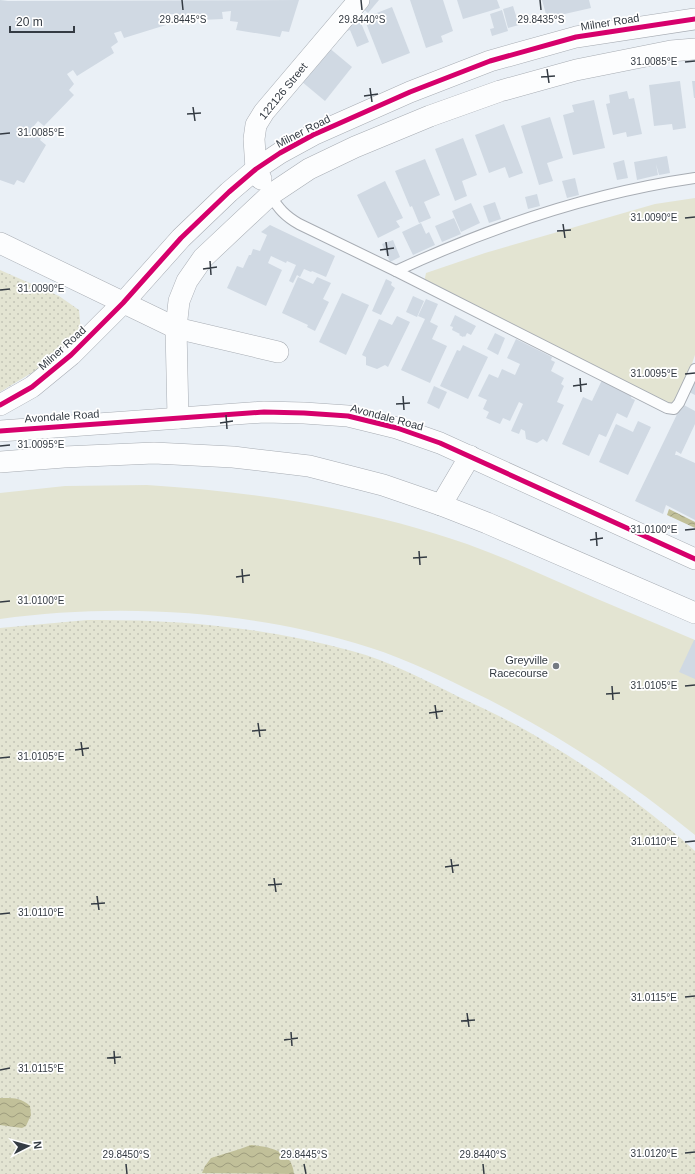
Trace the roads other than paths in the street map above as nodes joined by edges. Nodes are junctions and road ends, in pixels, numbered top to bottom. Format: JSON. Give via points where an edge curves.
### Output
{"nodes":[{"id":1,"x":359,"y":0,"type":"edge"},
{"id":2,"x":695,"y":19,"type":"edge"},
{"id":3,"x":578,"y":37,"type":"junction"},
{"id":4,"x":695,"y":48,"type":"edge"},
{"id":5,"x":490,"y":61,"type":"junction"},
{"id":6,"x":585,"y":69,"type":"junction"},
{"id":7,"x":500,"y":91,"type":"junction"},
{"id":8,"x":256,"y":169,"type":"junction"},
{"id":9,"x":695,"y":178,"type":"edge"},
{"id":10,"x":270,"y":195,"type":"junction"},
{"id":11,"x":0,"y":243,"type":"edge"},
{"id":12,"x":396,"y":271,"type":"junction"},
{"id":13,"x":124,"y":303,"type":"junction"},
{"id":14,"x":176,"y":328,"type":"junction"},
{"id":15,"x":278,"y":352,"type":"dead end"},
{"id":16,"x":695,"y":368,"type":"edge"},
{"id":17,"x":0,"y":405,"type":"edge"},
{"id":18,"x":178,"y":418,"type":"junction"},
{"id":19,"x":0,"y":431,"type":"edge"},
{"id":20,"x":470,"y":456,"type":"junction"},
{"id":21,"x":0,"y":462,"type":"edge"},
{"id":22,"x":441,"y":505,"type":"junction"},
{"id":23,"x":695,"y":559,"type":"edge"},
{"id":24,"x":695,"y":613,"type":"edge"}],
"edges":[{"from":1,"to":8,"type":"street","name":"122126 Street","via":[[264,112],[256,125]]},
{"from":2,"to":3,"type":"street","name":"Milner Road"},
{"from":3,"to":5,"type":"street","name":"Milner Road"},
{"from":3,"to":6,"type":"street"},
{"from":4,"to":6,"type":"street"},
{"from":5,"to":7,"type":"street"},
{"from":5,"to":8,"type":"street","name":"Milner Road","via":[[410,92],[313,135]]},
{"from":6,"to":7,"type":"street"},
{"from":7,"to":10,"type":"street","via":[[355,146],[309,169]]},
{"from":8,"to":10,"type":"street","name":"122126 Street"},
{"from":8,"to":13,"type":"street","name":"Milner Road","via":[[181,238]]},
{"from":9,"to":12,"type":"lane","via":[[563,206],[494,230]]},
{"from":10,"to":12,"type":"lane","via":[[287,217]]},
{"from":10,"to":14,"type":"street","via":[[203,258],[184,288],[179,301]]},
{"from":11,"to":13,"type":"street"},
{"from":12,"to":16,"type":"lane","via":[[667,408],[674,409],[679,403]]},
{"from":13,"to":14,"type":"street"},
{"from":13,"to":17,"type":"street","name":"Milner Road","via":[[71,355],[32,387]]},
{"from":14,"to":15,"type":"street"},
{"from":14,"to":18,"type":"street"},
{"from":18,"to":19,"type":"street","name":"Avondale Road"},
{"from":18,"to":20,"type":"street","name":"Avondale Road","via":[[264,412],[348,416],[411,433]]},
{"from":20,"to":22,"type":"street"},
{"from":20,"to":23,"type":"street","name":"Avondale Road"},
{"from":21,"to":22,"type":"street","via":[[154,453],[233,457],[309,466],[383,485]]},
{"from":22,"to":24,"type":"street"}]}
